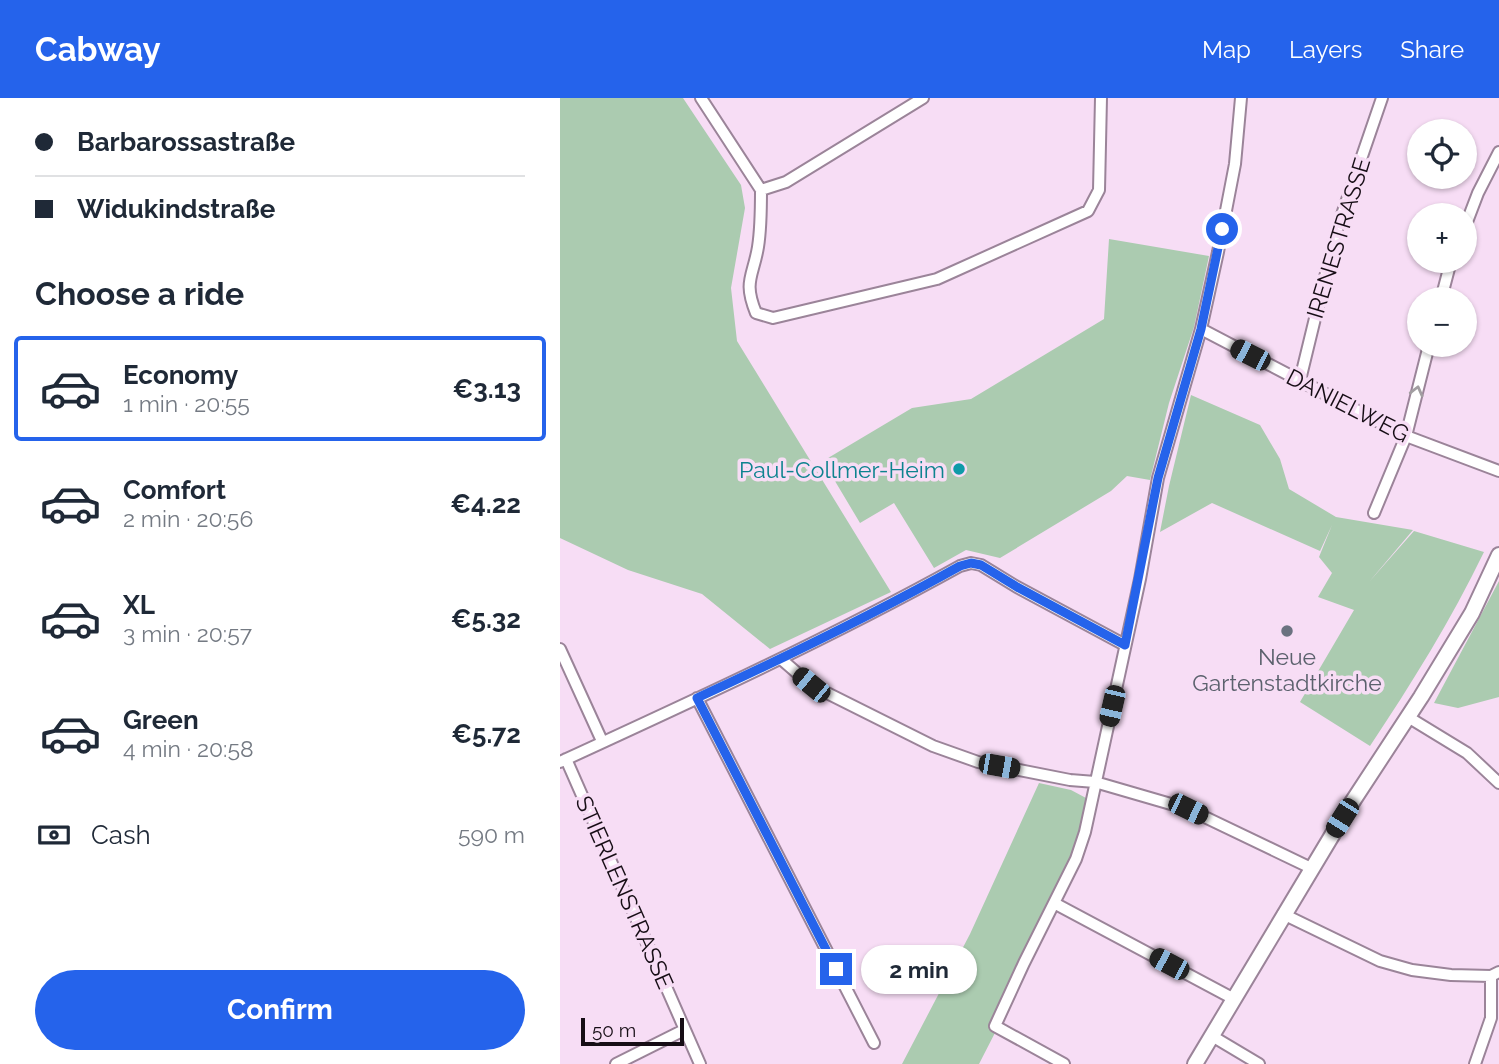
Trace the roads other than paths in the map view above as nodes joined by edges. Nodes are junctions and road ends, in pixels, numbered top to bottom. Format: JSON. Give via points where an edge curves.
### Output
{"nodes":[{"id":1,"x":701,"y":98,"type":"edge"},
{"id":2,"x":923,"y":98,"type":"edge"},
{"id":3,"x":1101,"y":98,"type":"edge"},
{"id":4,"x":1241,"y":98,"type":"edge"},
{"id":5,"x":1382,"y":98,"type":"edge"},
{"id":6,"x":1499,"y":152,"type":"edge"},
{"id":7,"x":761,"y":190,"type":"junction"},
{"id":8,"x":1474,"y":203,"type":"edge"},
{"id":9,"x":1201,"y":329,"type":"junction"},
{"id":10,"x":1426,"y":357,"type":"edge"},
{"id":11,"x":1300,"y":380,"type":"junction"},
{"id":12,"x":1406,"y":436,"type":"junction"},
{"id":13,"x":1499,"y":471,"type":"edge"},
{"id":14,"x":1374,"y":513,"type":"dead end"},
{"id":15,"x":1499,"y":555,"type":"edge"},
{"id":16,"x":1125,"y":645,"type":"junction"},
{"id":17,"x":560,"y":649,"type":"edge"},
{"id":18,"x":780,"y":659,"type":"junction"},
{"id":19,"x":697,"y":698,"type":"junction"},
{"id":20,"x":1408,"y":717,"type":"junction"},
{"id":21,"x":602,"y":741,"type":"junction"},
{"id":22,"x":563,"y":760,"type":"edge"},
{"id":23,"x":1095,"y":782,"type":"junction"},
{"id":24,"x":1499,"y":783,"type":"edge"},
{"id":25,"x":1311,"y":869,"type":"junction"},
{"id":26,"x":1054,"y":903,"type":"junction"},
{"id":27,"x":1283,"y":915,"type":"junction"},
{"id":28,"x":1495,"y":974,"type":"edge"},
{"id":29,"x":1234,"y":999,"type":"junction"},
{"id":30,"x":684,"y":1030,"type":"junction"},
{"id":31,"x":1212,"y":1036,"type":"junction"},
{"id":32,"x":874,"y":1043,"type":"dead end"},
{"id":33,"x":621,"y":1063,"type":"edge"},
{"id":34,"x":700,"y":1064,"type":"edge"},
{"id":35,"x":1064,"y":1064,"type":"edge"},
{"id":36,"x":1195,"y":1064,"type":"edge"},
{"id":37,"x":1259,"y":1064,"type":"edge"},
{"id":38,"x":1475,"y":1064,"type":"edge"}],
"edges":[{"from":1,"to":7,"type":"street"},
{"from":2,"to":7,"type":"street","via":[[796,176]]},
{"from":3,"to":7,"type":"street","via":[[1099,190],[1088,211],[937,279],[904,288],[773,318],[756,313],[749,277],[757,252]]},
{"from":4,"to":9,"type":"street","via":[[1235,164]]},
{"from":5,"to":11,"type":"street","name":"IRENESTRASSE","via":[[1336,232]]},
{"from":6,"to":8,"type":"street"},
{"from":9,"to":11,"type":"street","name":"DANIELWEG"},
{"from":9,"to":16,"type":"street","via":[[1158,478]]},
{"from":12,"to":10,"type":"street","one_way":true},
{"from":11,"to":12,"type":"street","name":"DANIELWEG"},
{"from":12,"to":13,"type":"street","name":"DANIELWEG"},
{"from":12,"to":14,"type":"street"},
{"from":15,"to":20,"type":"street","via":[[1472,613]]},
{"from":16,"to":18,"type":"street","via":[[971,563]]},
{"from":16,"to":23,"type":"street"},
{"from":17,"to":21,"type":"street"},
{"from":18,"to":19,"type":"street"},
{"from":18,"to":23,"type":"street","via":[[811,685],[933,746],[978,762]]},
{"from":19,"to":21,"type":"street"},
{"from":19,"to":32,"type":"street"},
{"from":20,"to":24,"type":"street","via":[[1467,754]]},
{"from":20,"to":25,"type":"street"},
{"from":21,"to":22,"type":"street"},
{"from":22,"to":30,"type":"street","name":"STIERLENSTRASSE"},
{"from":23,"to":25,"type":"street","via":[[1188,809]]},
{"from":23,"to":26,"type":"street","via":[[1076,859]]},
{"from":25,"to":27,"type":"street"},
{"from":26,"to":29,"type":"street"},
{"from":26,"to":35,"type":"street","via":[[995,1026]]},
{"from":27,"to":28,"type":"street","via":[[1380,961],[1412,970]]},
{"from":27,"to":29,"type":"street"},
{"from":28,"to":38,"type":"street","via":[[1492,1018]]},
{"from":29,"to":31,"type":"street"},
{"from":30,"to":33,"type":"street"},
{"from":30,"to":34,"type":"street","name":"STIERLENSTRASSE"},
{"from":31,"to":36,"type":"street"},
{"from":31,"to":37,"type":"street"}]}
